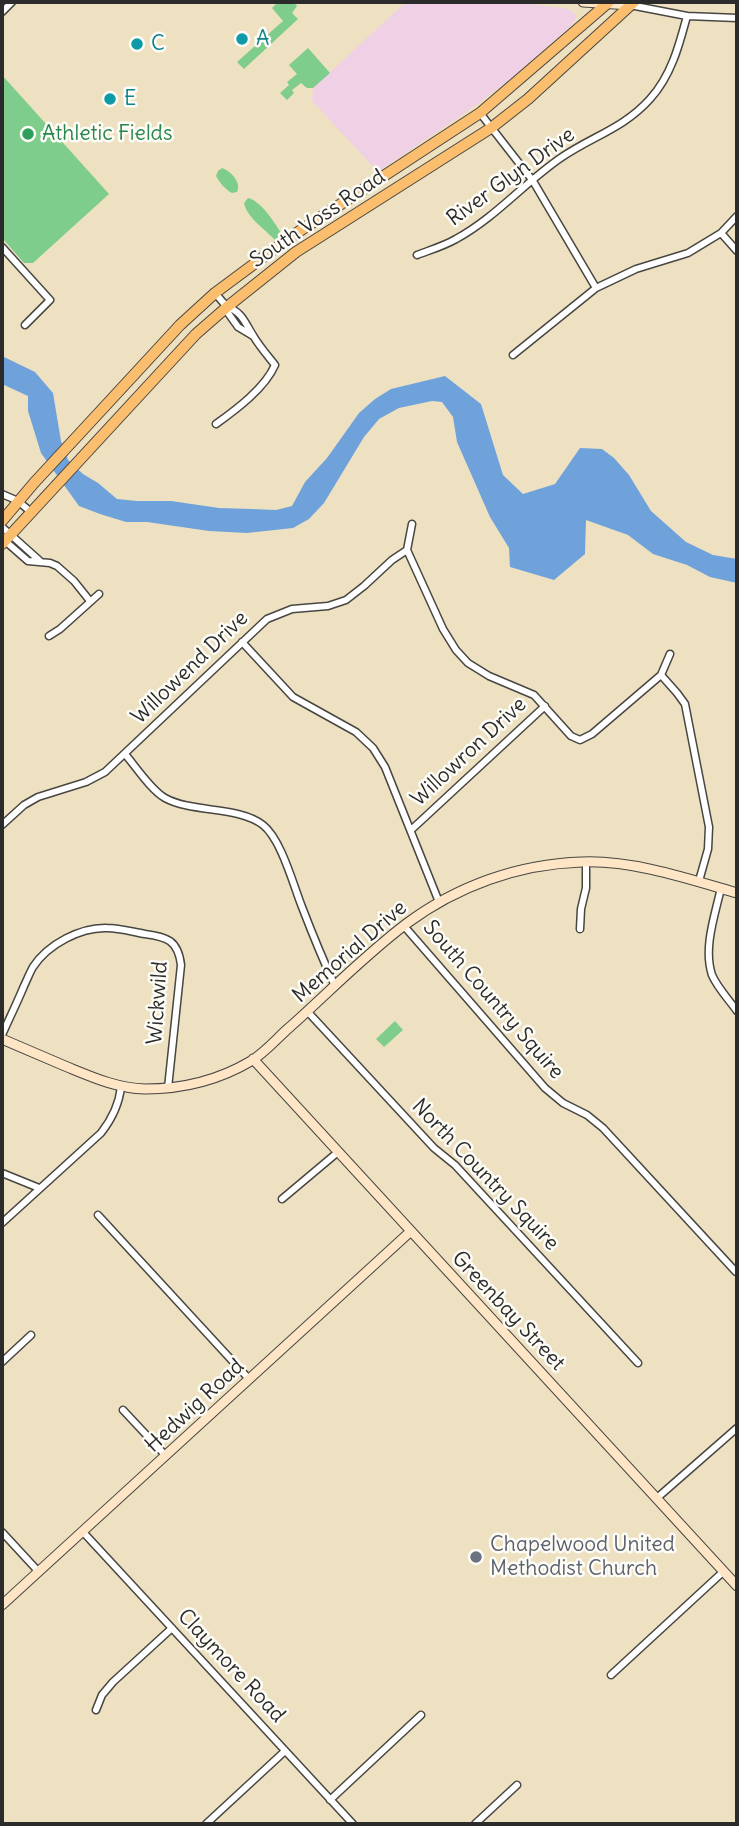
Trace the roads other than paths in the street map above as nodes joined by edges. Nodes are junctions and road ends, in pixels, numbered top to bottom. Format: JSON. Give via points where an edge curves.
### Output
{"nodes":[{"id":1,"x":12,"y":2,"type":"edge"},
{"id":2,"x":583,"y":2,"type":"edge"},
{"id":3,"x":608,"y":3,"type":"edge"},
{"id":4,"x":629,"y":3,"type":"edge"},
{"id":5,"x":2,"y":12,"type":"edge"},
{"id":6,"x":687,"y":16,"type":"junction"},
{"id":7,"x":737,"y":18,"type":"edge"},
{"id":8,"x":480,"y":113,"type":"junction"},
{"id":9,"x":491,"y":128,"type":"junction"},
{"id":10,"x":376,"y":180,"type":"junction"},
{"id":11,"x":533,"y":181,"type":"junction"},
{"id":12,"x":386,"y":195,"type":"junction"},
{"id":13,"x":737,"y":216,"type":"edge"},
{"id":14,"x":721,"y":233,"type":"junction"},
{"id":15,"x":2,"y":247,"type":"edge"},
{"id":16,"x":737,"y":251,"type":"edge"},
{"id":17,"x":416,"y":255,"type":"dead end"},
{"id":18,"x":596,"y":288,"type":"junction"},
{"id":19,"x":215,"y":293,"type":"junction"},
{"id":20,"x":227,"y":307,"type":"junction"},
{"id":21,"x":25,"y":325,"type":"dead end"},
{"id":22,"x":513,"y":355,"type":"dead end"},
{"id":23,"x":132,"y":377,"type":"junction"},
{"id":24,"x":153,"y":381,"type":"junction"},
{"id":25,"x":216,"y":424,"type":"dead end"},
{"id":26,"x":2,"y":494,"type":"edge"},
{"id":27,"x":18,"y":501,"type":"junction"},
{"id":28,"x":32,"y":513,"type":"junction"},
{"id":29,"x":2,"y":520,"type":"edge"},
{"id":30,"x":412,"y":524,"type":"dead end"},
{"id":31,"x":2,"y":527,"type":"edge"},
{"id":32,"x":5,"y":539,"type":"edge"},
{"id":33,"x":407,"y":550,"type":"junction"},
{"id":34,"x":99,"y":594,"type":"dead end"},
{"id":35,"x":90,"y":601,"type":"junction"},
{"id":36,"x":49,"y":636,"type":"dead end"},
{"id":37,"x":242,"y":642,"type":"junction"},
{"id":38,"x":670,"y":654,"type":"dead end"},
{"id":39,"x":661,"y":675,"type":"junction"},
{"id":40,"x":545,"y":706,"type":"junction"},
{"id":41,"x":125,"y":754,"type":"junction"},
{"id":42,"x":2,"y":825,"type":"edge"},
{"id":43,"x":411,"y":830,"type":"junction"},
{"id":44,"x":586,"y":862,"type":"junction"},
{"id":45,"x":699,"y":881,"type":"junction"},
{"id":46,"x":721,"y":888,"type":"junction"},
{"id":47,"x":737,"y":893,"type":"edge"},
{"id":48,"x":439,"y":902,"type":"junction"},
{"id":49,"x":404,"y":926,"type":"junction"},
{"id":50,"x":580,"y":929,"type":"dead end"},
{"id":51,"x":335,"y":986,"type":"junction"},
{"id":52,"x":307,"y":1011,"type":"junction"},
{"id":53,"x":737,"y":1011,"type":"edge"},
{"id":54,"x":2,"y":1037,"type":"edge"},
{"id":55,"x":253,"y":1059,"type":"junction"},
{"id":56,"x":121,"y":1087,"type":"junction"},
{"id":57,"x":168,"y":1088,"type":"junction"},
{"id":58,"x":338,"y":1152,"type":"junction"},
{"id":59,"x":2,"y":1173,"type":"edge"},
{"id":60,"x":39,"y":1188,"type":"junction"},
{"id":61,"x":282,"y":1199,"type":"dead end"},
{"id":62,"x":99,"y":1215,"type":"dead end"},
{"id":63,"x":2,"y":1223,"type":"edge"},
{"id":64,"x":411,"y":1231,"type":"junction"},
{"id":65,"x":736,"y":1272,"type":"edge"},
{"id":66,"x":31,"y":1335,"type":"dead end"},
{"id":67,"x":2,"y":1362,"type":"edge"},
{"id":68,"x":638,"y":1363,"type":"dead end"},
{"id":69,"x":249,"y":1379,"type":"junction"},
{"id":70,"x":123,"y":1410,"type":"dead end"},
{"id":71,"x":737,"y":1428,"type":"edge"},
{"id":72,"x":166,"y":1456,"type":"junction"},
{"id":73,"x":657,"y":1498,"type":"junction"},
{"id":74,"x":2,"y":1532,"type":"edge"},
{"id":75,"x":83,"y":1532,"type":"junction"},
{"id":76,"x":38,"y":1571,"type":"junction"},
{"id":77,"x":724,"y":1571,"type":"junction"},
{"id":78,"x":737,"y":1586,"type":"edge"},
{"id":79,"x":2,"y":1605,"type":"edge"},
{"id":80,"x":172,"y":1628,"type":"junction"},
{"id":81,"x":611,"y":1675,"type":"dead end"},
{"id":82,"x":96,"y":1710,"type":"dead end"},
{"id":83,"x":421,"y":1715,"type":"dead end"},
{"id":84,"x":285,"y":1751,"type":"junction"},
{"id":85,"x":517,"y":1785,"type":"dead end"},
{"id":86,"x":331,"y":1800,"type":"junction"},
{"id":87,"x":206,"y":1824,"type":"edge"},
{"id":88,"x":353,"y":1824,"type":"edge"},
{"id":89,"x":475,"y":1824,"type":"edge"}],
"edges":[{"from":1,"to":5,"type":"street"},
{"from":2,"to":3,"type":"street"},
{"from":3,"to":4,"type":"street"},
{"from":3,"to":8,"type":"main road","name":"South Voss Road"},
{"from":4,"to":6,"type":"street"},
{"from":4,"to":9,"type":"main road","name":"South Voss Road"},
{"from":6,"to":7,"type":"street"},
{"from":6,"to":11,"type":"street","name":"River Glyn Drive","via":[[673,64],[652,97],[623,122],[560,158]]},
{"from":8,"to":9,"type":"street"},
{"from":8,"to":10,"type":"main road","name":"South Voss Road"},
{"from":9,"to":11,"type":"street"},
{"from":9,"to":12,"type":"main road","name":"South Voss Road"},
{"from":10,"to":12,"type":"main road"},
{"from":10,"to":19,"type":"main road","name":"South Voss Road"},
{"from":11,"to":17,"type":"street","name":"River Glyn Drive","via":[[476,227]]},
{"from":11,"to":18,"type":"street"},
{"from":12,"to":20,"type":"main road","name":"South Voss Road","via":[[296,252]]},
{"from":13,"to":14,"type":"street"},
{"from":14,"to":16,"type":"street"},
{"from":14,"to":18,"type":"street","via":[[688,253],[636,269]]},
{"from":15,"to":21,"type":"street","via":[[50,300]]},
{"from":18,"to":22,"type":"street"},
{"from":19,"to":20,"type":"street"},
{"from":19,"to":23,"type":"main road","name":"South Voss Road"},
{"from":20,"to":24,"type":"main road","name":"South Voss Road"},
{"from":20,"to":25,"type":"street","via":[[248,324],[275,365],[270,377]]},
{"from":23,"to":24,"type":"main road"},
{"from":23,"to":27,"type":"main road","name":"South Voss Road"},
{"from":24,"to":28,"type":"main road","name":"South Voss Road"},
{"from":26,"to":27,"type":"street"},
{"from":27,"to":28,"type":"street"},
{"from":27,"to":29,"type":"main road","name":"South Voss Road"},
{"from":28,"to":32,"type":"main road","name":"South Voss Road"},
{"from":30,"to":33,"type":"street"},
{"from":31,"to":32,"type":"street"},
{"from":32,"to":35,"type":"street","via":[[41,563],[58,566]]},
{"from":33,"to":37,"type":"street","name":"Willowend Drive","via":[[345,600],[292,609],[267,619]]},
{"from":33,"to":40,"type":"street","via":[[456,650],[468,663],[534,695]]},
{"from":34,"to":35,"type":"street"},
{"from":35,"to":36,"type":"street"},
{"from":37,"to":41,"type":"street","name":"Willowend Drive"},
{"from":37,"to":43,"type":"street","via":[[293,697],[356,732],[373,748]]},
{"from":38,"to":39,"type":"street","name":"Willowron Drive"},
{"from":39,"to":40,"type":"street","name":"Willowron Drive","via":[[580,740]]},
{"from":39,"to":45,"type":"street","via":[[685,704],[707,815],[708,849]]},
{"from":40,"to":43,"type":"street","name":"Willowron Drive"},
{"from":41,"to":42,"type":"street","name":"Willowend Drive","via":[[86,782],[24,805]]},
{"from":41,"to":51,"type":"street","via":[[165,798],[246,817],[265,827],[278,845]]},
{"from":43,"to":48,"type":"street"},
{"from":44,"to":45,"type":"street","name":"Memorial Drive"},
{"from":44,"to":48,"type":"street","name":"Memorial Drive","via":[[507,874]]},
{"from":44,"to":50,"type":"street"},
{"from":45,"to":46,"type":"street","name":"Memorial Drive"},
{"from":46,"to":47,"type":"street","name":"Memorial Drive"},
{"from":46,"to":53,"type":"street","via":[[709,957],[713,976]]},
{"from":48,"to":49,"type":"street","name":"Memorial Drive"},
{"from":49,"to":51,"type":"street","name":"Memorial Drive"},
{"from":49,"to":65,"type":"street","name":"South Country Squire","via":[[545,1088],[603,1128]]},
{"from":51,"to":52,"type":"street","name":"Memorial Drive"},
{"from":52,"to":55,"type":"street","name":"Memorial Drive"},
{"from":52,"to":68,"type":"street","name":"North Country Squire"},
{"from":54,"to":56,"type":"street","name":"Memorial Drive"},
{"from":54,"to":57,"type":"street","name":"Wickwild","via":[[34,966],[56,945],[93,929],[161,936],[176,946],[181,965]]},
{"from":55,"to":57,"type":"street","name":"Memorial Drive","via":[[214,1079]]},
{"from":55,"to":58,"type":"street","name":"Greenbay Street"},
{"from":56,"to":57,"type":"street","name":"Memorial Drive"},
{"from":56,"to":60,"type":"street","via":[[120,1099],[101,1133]]},
{"from":58,"to":61,"type":"street"},
{"from":58,"to":64,"type":"street","name":"Greenbay Street"},
{"from":59,"to":60,"type":"street"},
{"from":60,"to":63,"type":"street"},
{"from":62,"to":69,"type":"street"},
{"from":64,"to":69,"type":"street","name":"Hedwig Road"},
{"from":64,"to":73,"type":"street","name":"Greenbay Street"},
{"from":66,"to":67,"type":"street"},
{"from":69,"to":72,"type":"street","name":"Hedwig Road"},
{"from":70,"to":72,"type":"street"},
{"from":71,"to":73,"type":"street"},
{"from":72,"to":75,"type":"street","name":"Hedwig Road"},
{"from":73,"to":77,"type":"street","name":"Greenbay Street"},
{"from":74,"to":76,"type":"street"},
{"from":75,"to":76,"type":"street","name":"Hedwig Road"},
{"from":75,"to":80,"type":"street","name":"Claymore Road"},
{"from":76,"to":79,"type":"street","name":"Hedwig Road"},
{"from":77,"to":78,"type":"street","name":"Greenbay Street"},
{"from":77,"to":81,"type":"street"},
{"from":80,"to":82,"type":"street","via":[[113,1682]]},
{"from":80,"to":84,"type":"street","name":"Claymore Road"},
{"from":83,"to":86,"type":"street"},
{"from":84,"to":86,"type":"street","name":"Claymore Road"},
{"from":84,"to":87,"type":"street"},
{"from":85,"to":89,"type":"street"},
{"from":86,"to":88,"type":"street","name":"Claymore Road"}]}
